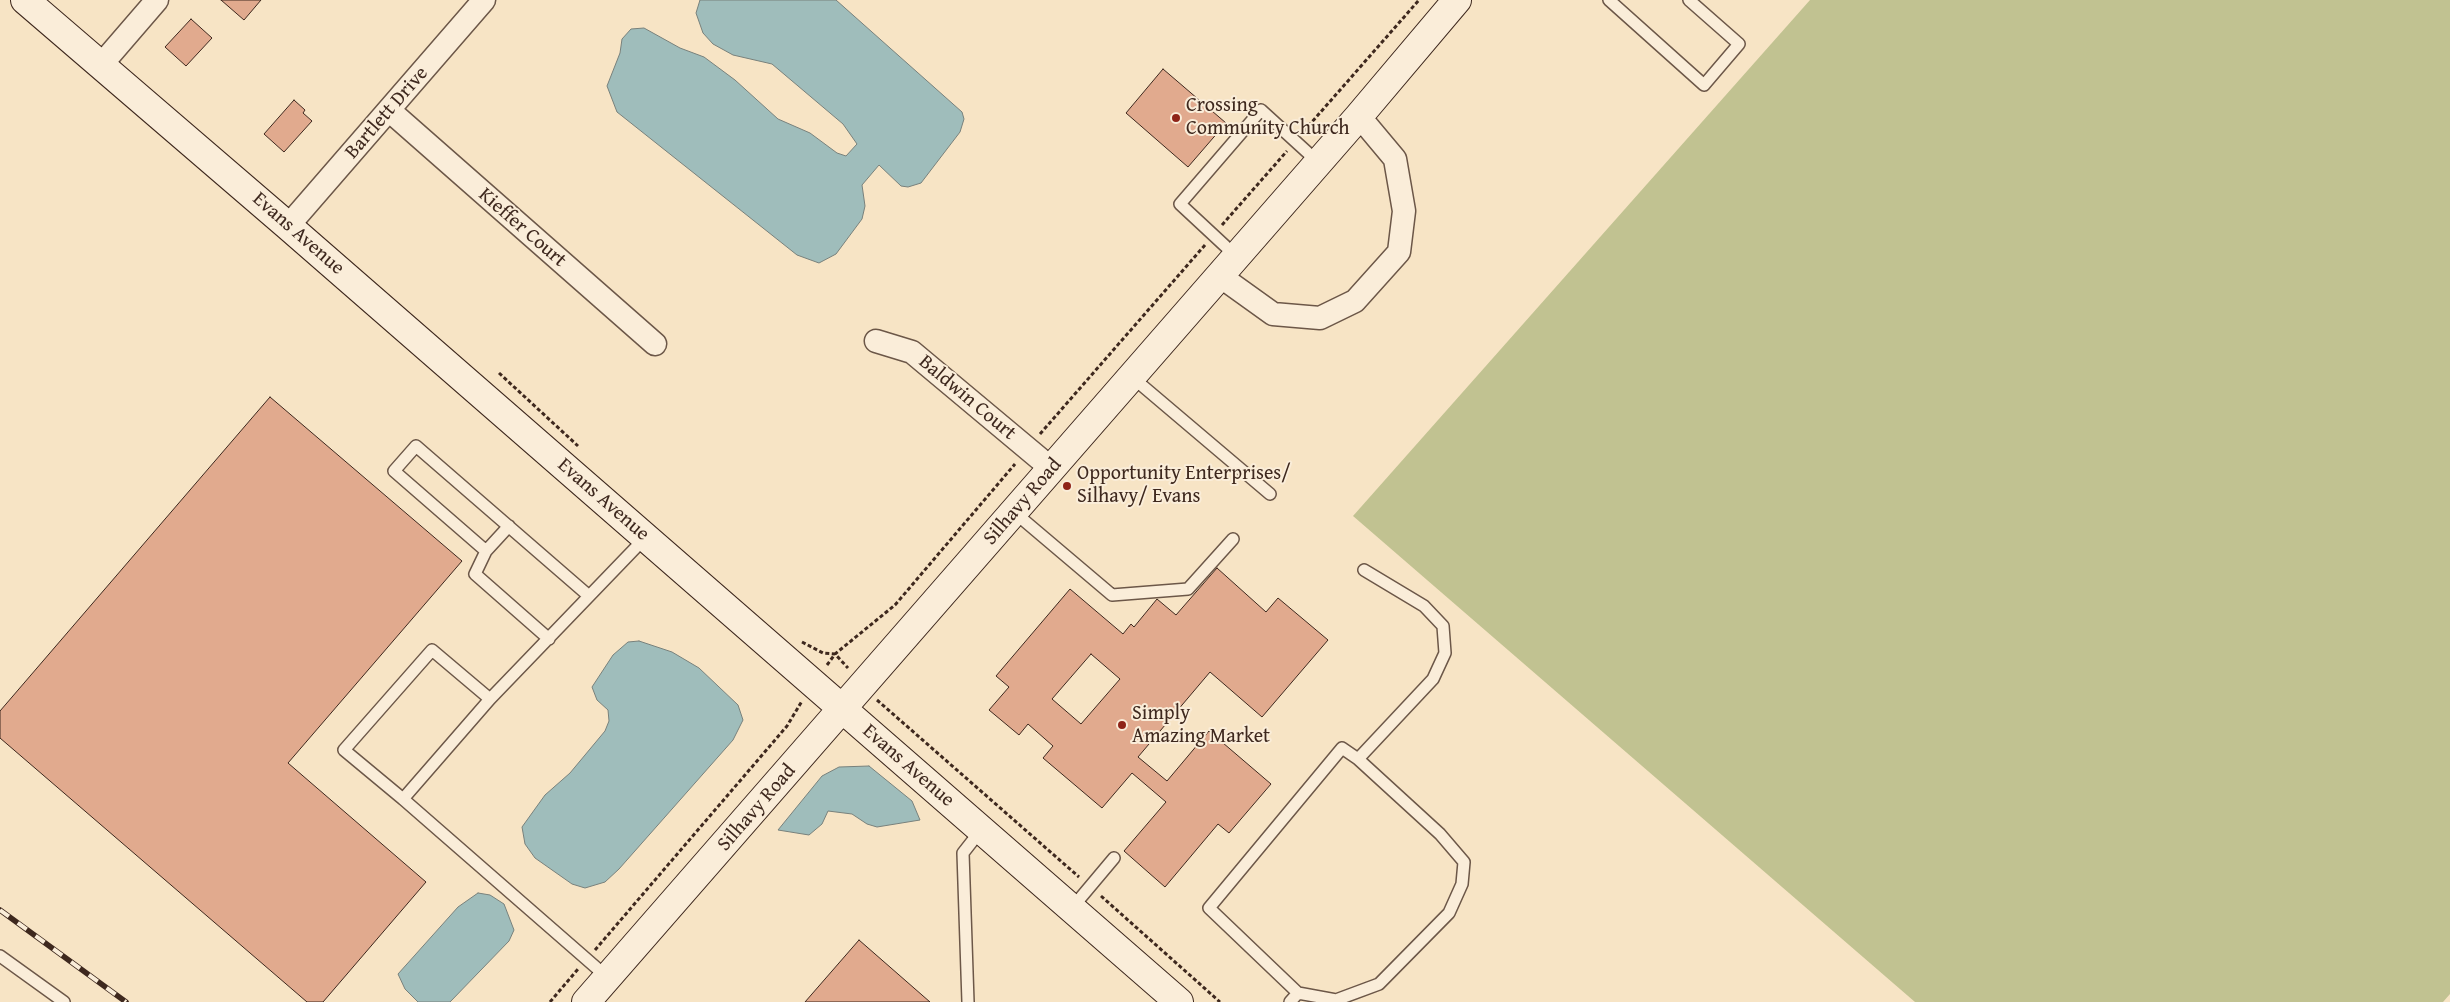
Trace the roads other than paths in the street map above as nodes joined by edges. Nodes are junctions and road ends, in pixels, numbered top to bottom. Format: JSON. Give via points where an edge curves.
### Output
{"nodes":[{"id":1,"x":25,"y":0,"type":"edge"},
{"id":2,"x":157,"y":0,"type":"edge"},
{"id":3,"x":484,"y":0,"type":"edge"},
{"id":4,"x":1457,"y":0,"type":"edge"},
{"id":5,"x":1609,"y":0,"type":"edge"},
{"id":6,"x":1689,"y":0,"type":"edge"},
{"id":7,"x":101,"y":65,"type":"junction"},
{"id":8,"x":390,"y":111,"type":"junction"},
{"id":9,"x":1359,"y":116,"type":"junction"},
{"id":10,"x":1319,"y":162,"type":"junction"},
{"id":11,"x":288,"y":226,"type":"junction"},
{"id":12,"x":1229,"y":266,"type":"junction"},
{"id":13,"x":876,"y":341,"type":"dead end"},
{"id":14,"x":655,"y":344,"type":"dead end"},
{"id":15,"x":1132,"y":377,"type":"junction"},
{"id":16,"x":1052,"y":469,"type":"junction"},
{"id":17,"x":1270,"y":494,"type":"dead end"},
{"id":18,"x":1014,"y":512,"type":"junction"},
{"id":19,"x":509,"y":526,"type":"junction"},
{"id":20,"x":646,"y":537,"type":"junction"},
{"id":21,"x":1233,"y":539,"type":"dead end"},
{"id":22,"x":486,"y":551,"type":"junction"},
{"id":23,"x":1364,"y":570,"type":"dead end"},
{"id":24,"x":589,"y":596,"type":"junction"},
{"id":25,"x":549,"y":639,"type":"junction"},
{"id":26,"x":490,"y":699,"type":"junction"},
{"id":27,"x":843,"y":710,"type":"junction"},
{"id":28,"x":1358,"y":759,"type":"junction"},
{"id":29,"x":403,"y":799,"type":"junction"},
{"id":30,"x":981,"y":830,"type":"junction"},
{"id":31,"x":1114,"y":858,"type":"dead end"},
{"id":32,"x":1072,"y":908,"type":"junction"},
{"id":33,"x":0,"y":956,"type":"edge"},
{"id":34,"x":608,"y":978,"type":"junction"},
{"id":35,"x":1294,"y":997,"type":"edge"},
{"id":36,"x":64,"y":1002,"type":"edge"},
{"id":37,"x":586,"y":1002,"type":"edge"},
{"id":38,"x":968,"y":1002,"type":"edge"},
{"id":39,"x":1179,"y":1002,"type":"edge"}],
"edges":[{"from":1,"to":7,"type":"street","name":"Evans Avenue"},
{"from":2,"to":7,"type":"street"},
{"from":3,"to":8,"type":"street","name":"Bartlett Drive"},
{"from":4,"to":9,"type":"street","name":"Silhavy Road"},
{"from":5,"to":6,"type":"lane","via":[[1704,85],[1738,44]]},
{"from":7,"to":11,"type":"street","name":"Evans Avenue"},
{"from":8,"to":11,"type":"street","name":"Bartlett Drive"},
{"from":8,"to":14,"type":"street","name":"Kieffer Court"},
{"from":9,"to":10,"type":"street","name":"Silhavy Road"},
{"from":9,"to":12,"type":"street","via":[[1395,159],[1404,210],[1399,252],[1355,301],[1320,318],[1273,314]]},
{"from":10,"to":12,"type":"street","name":"Silhavy Road"},
{"from":10,"to":12,"type":"lane","via":[[1261,110],[1180,204],[1213,235]]},
{"from":11,"to":20,"type":"street","name":"Evans Avenue"},
{"from":12,"to":15,"type":"street","name":"Silhavy Road"},
{"from":13,"to":16,"type":"street","name":"Baldwin Court","via":[[912,352]]},
{"from":15,"to":16,"type":"street","name":"Silhavy Road"},
{"from":15,"to":17,"type":"lane"},
{"from":16,"to":18,"type":"street","name":"Silhavy Road"},
{"from":18,"to":21,"type":"lane","via":[[1112,595],[1188,589]]},
{"from":18,"to":27,"type":"street","name":"Silhavy Road"},
{"from":19,"to":22,"type":"lane"},
{"from":19,"to":22,"type":"lane","via":[[416,446],[394,471]]},
{"from":19,"to":24,"type":"lane"},
{"from":20,"to":24,"type":"lane"},
{"from":20,"to":27,"type":"street","name":"Evans Avenue"},
{"from":22,"to":25,"type":"lane","via":[[475,574]]},
{"from":23,"to":28,"type":"lane","via":[[1424,606],[1443,626],[1445,653],[1433,679]]},
{"from":24,"to":25,"type":"lane"},
{"from":25,"to":26,"type":"lane"},
{"from":26,"to":29,"type":"lane"},
{"from":26,"to":29,"type":"lane","via":[[432,650],[344,750]]},
{"from":27,"to":30,"type":"street","name":"Evans Avenue"},
{"from":27,"to":34,"type":"street","name":"Silhavy Road"},
{"from":28,"to":35,"type":"lane","via":[[1342,748],[1209,908]]},
{"from":28,"to":35,"type":"lane","via":[[1440,834],[1464,862],[1462,884],[1449,913],[1379,984],[1336,1000]]},
{"from":29,"to":34,"type":"lane"},
{"from":30,"to":32,"type":"street","name":"Evans Avenue"},
{"from":30,"to":38,"type":"lane","via":[[963,853]]},
{"from":31,"to":32,"type":"lane"},
{"from":32,"to":39,"type":"street","name":"Evans Avenue"},
{"from":33,"to":36,"type":"lane"},
{"from":34,"to":37,"type":"street","name":"Silhavy Road"}]}
